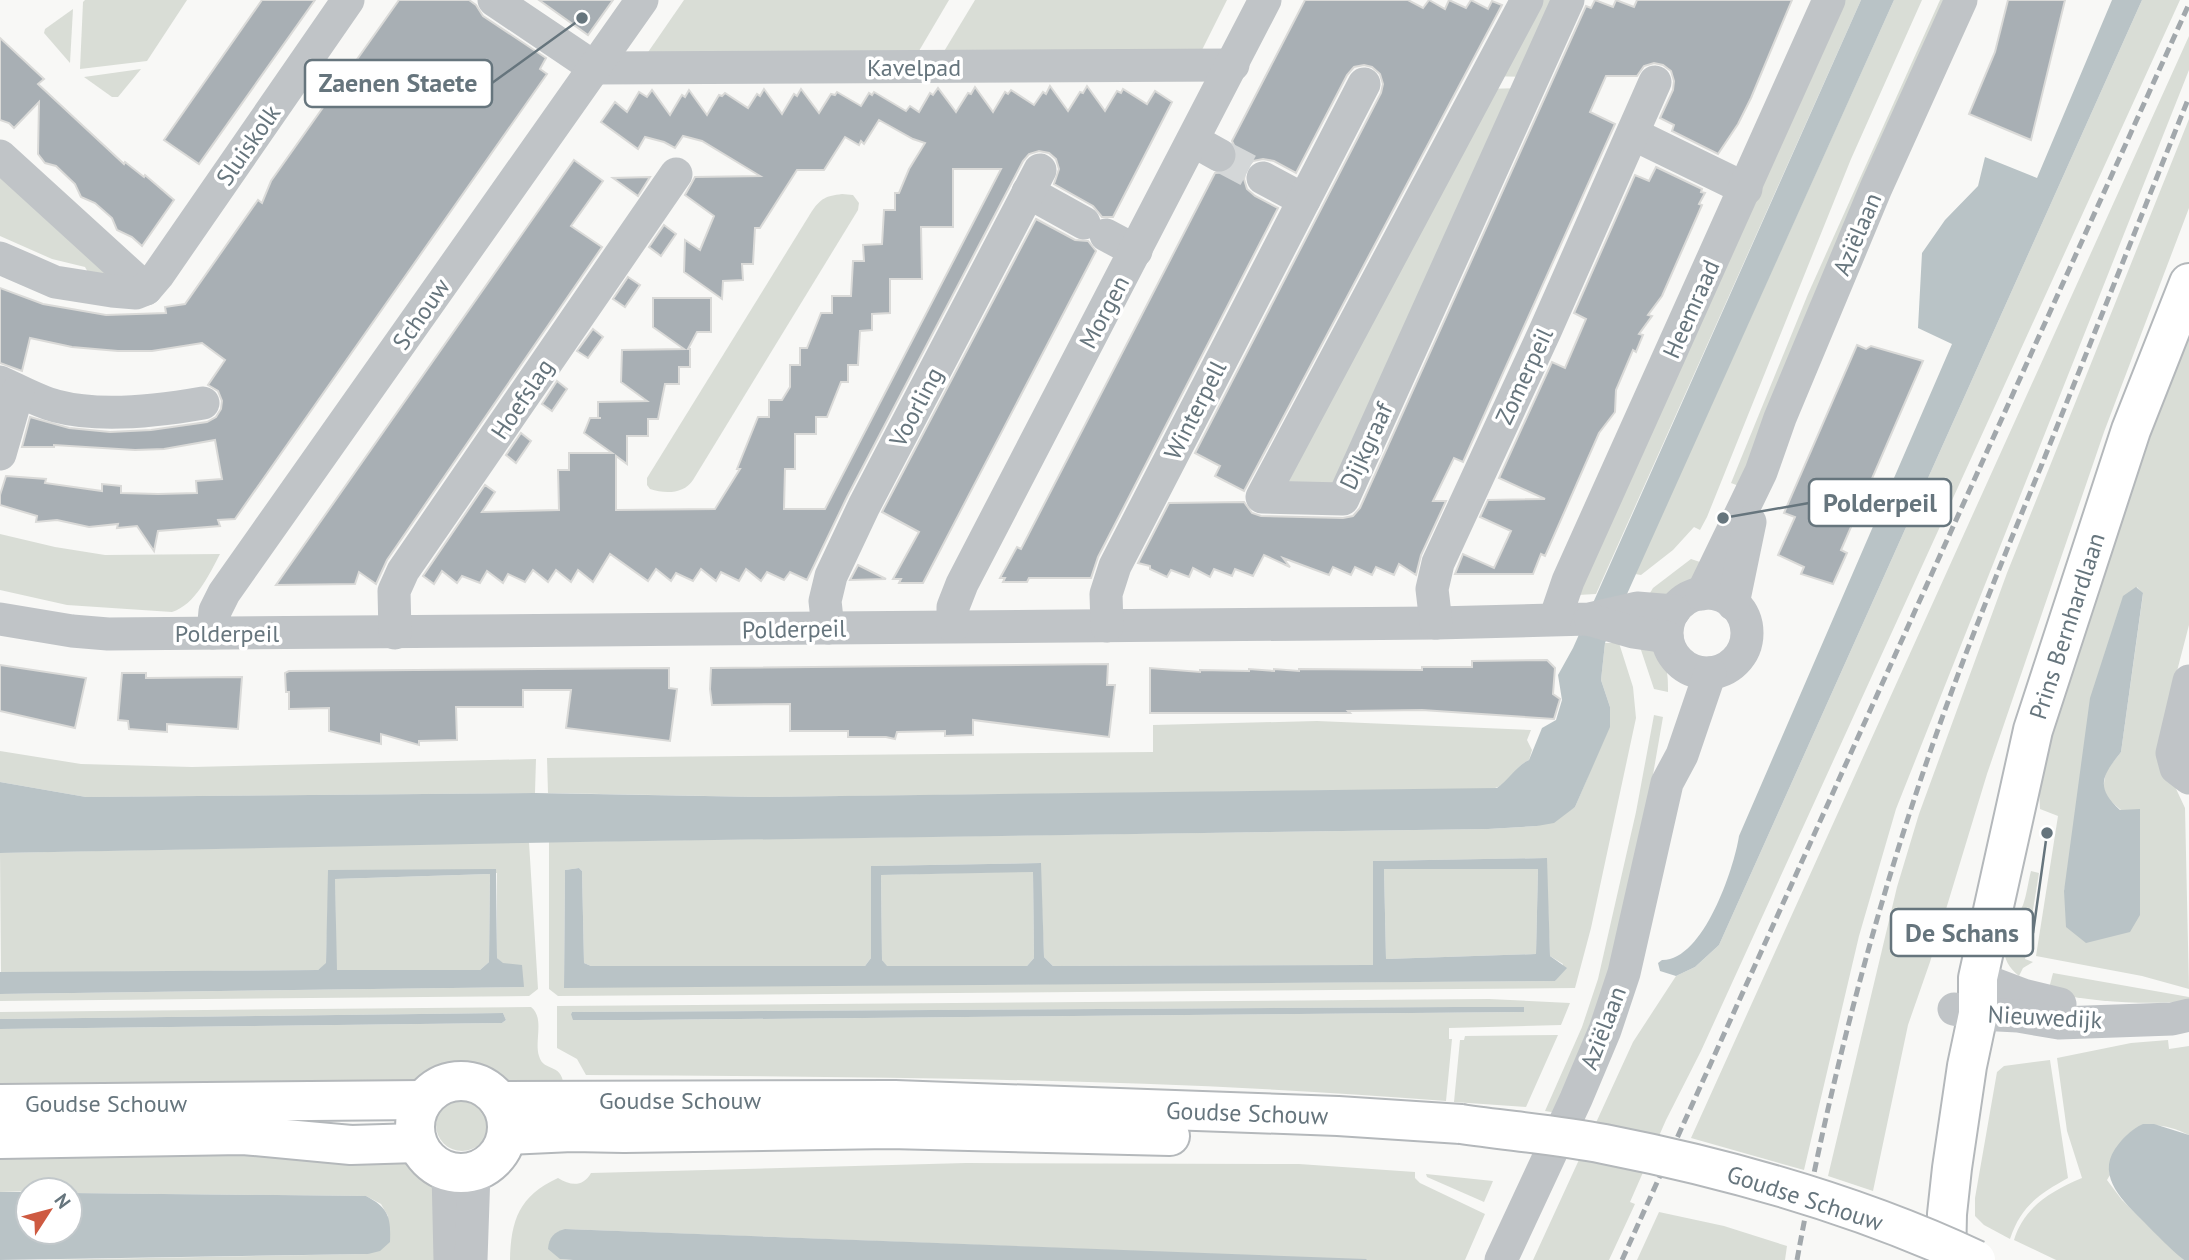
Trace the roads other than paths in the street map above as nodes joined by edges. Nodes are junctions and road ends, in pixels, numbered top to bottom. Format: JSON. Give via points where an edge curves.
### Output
{"nodes":[{"id":1,"x":348,"y":0,"type":"edge"},
{"id":2,"x":642,"y":0,"type":"edge"},
{"id":3,"x":1265,"y":0,"type":"edge"},
{"id":4,"x":1527,"y":0,"type":"edge"},
{"id":5,"x":1568,"y":0,"type":"edge"},
{"id":6,"x":1829,"y":0,"type":"edge"},
{"id":7,"x":1961,"y":0,"type":"edge"},
{"id":8,"x":496,"y":1,"type":"edge"},
{"id":9,"x":1233,"y":65,"type":"junction"},
{"id":10,"x":594,"y":68,"type":"junction"},
{"id":11,"x":1655,"y":82,"type":"dead end"},
{"id":12,"x":1364,"y":84,"type":"dead end"},
{"id":13,"x":1633,"y":134,"type":"junction"},
{"id":14,"x":0,"y":156,"type":"edge"},
{"id":15,"x":676,"y":174,"type":"dead end"},
{"id":16,"x":1263,"y":178,"type":"tunnel mouth"},
{"id":17,"x":1746,"y":188,"type":"junction"},
{"id":18,"x":1304,"y":200,"type":"junction"},
{"id":19,"x":1136,"y":251,"type":"junction"},
{"id":20,"x":0,"y":258,"type":"edge"},
{"id":21,"x":2189,"y":283,"type":"edge"},
{"id":22,"x":146,"y":289,"type":"junction"},
{"id":23,"x":9,"y":386,"type":"edge"},
{"id":24,"x":203,"y":403,"type":"dead end"},
{"id":25,"x":0,"y":454,"type":"edge"},
{"id":26,"x":1718,"y":599,"type":"junction"},
{"id":27,"x":0,"y":619,"type":"edge"},
{"id":28,"x":1592,"y":619,"type":"junction"},
{"id":29,"x":1436,"y":623,"type":"junction"},
{"id":30,"x":953,"y":626,"type":"junction"},
{"id":31,"x":1107,"y":626,"type":"junction"},
{"id":32,"x":828,"y":628,"type":"junction"},
{"id":33,"x":213,"y":633,"type":"junction"},
{"id":34,"x":395,"y":633,"type":"junction"},
{"id":35,"x":1682,"y":646,"type":"junction"},
{"id":36,"x":2189,"y":681,"type":"edge"},
{"id":37,"x":2189,"y":778,"type":"edge"},
{"id":38,"x":1970,"y":1000,"type":"junction"},
{"id":39,"x":2189,"y":1016,"type":"edge"},
{"id":40,"x":423,"y":1100,"type":"junction"},
{"id":41,"x":0,"y":1104,"type":"edge"},
{"id":42,"x":503,"y":1118,"type":"junction"},
{"id":43,"x":1456,"y":1136,"type":"junction"},
{"id":44,"x":0,"y":1139,"type":"edge"},
{"id":45,"x":417,"y":1143,"type":"junction"},
{"id":46,"x":461,"y":1172,"type":"junction"},
{"id":47,"x":450,"y":1260,"type":"edge"},
{"id":48,"x":471,"y":1260,"type":"edge"},
{"id":49,"x":1501,"y":1260,"type":"edge"},
{"id":50,"x":1911,"y":1260,"type":"edge"},
{"id":51,"x":1918,"y":1260,"type":"edge"},
{"id":52,"x":1946,"y":1260,"type":"edge"},
{"id":53,"x":1976,"y":1260,"type":"edge"}],
"edges":[{"from":1,"to":22,"type":"street","name":"Sluiskolk"},
{"from":2,"to":10,"type":"street","name":"Schouw"},
{"from":3,"to":9,"type":"street","name":"Morgen"},
{"from":4,"to":5,"type":"street","name":"Dijkgraaf","via":[[1262,497],[1343,499]]},
{"from":6,"to":17,"type":"street","name":"Heemraad"},
{"from":7,"to":26,"type":"street","name":"Aziëlaan","via":[[1780,418]]},
{"from":8,"to":10,"type":"street"},
{"from":9,"to":10,"type":"street","name":"Kavelpad"},
{"from":9,"to":19,"type":"street","name":"Morgen","via":[[1206,148]]},
{"from":10,"to":33,"type":"street","name":"Schouw","via":[[224,593],[215,611]]},
{"from":11,"to":13,"type":"street","name":"Zomerpeil"},
{"from":12,"to":18,"type":"street","name":"Winterpell"},
{"from":13,"to":17,"type":"street"},
{"from":13,"to":29,"type":"street","name":"Zomerpeil","via":[[1438,563],[1432,589]]},
{"from":14,"to":22,"type":"street"},
{"from":15,"to":34,"type":"street","name":"Hoefslag","via":[[403,571],[394,591]]},
{"from":16,"to":18,"type":"street"},
{"from":17,"to":28,"type":"street","name":"Heemraad","via":[[1568,581]]},
{"from":18,"to":31,"type":"street","name":"Winterpell","via":[[1115,566],[1105,594]]},
{"from":19,"to":30,"type":"street","name":"Morgen","via":[[962,584],[953,607]]},
{"from":19,"to":32,"type":"street","name":"Voorling","via":[[1095,229],[1034,181],[831,576],[825,601]]},
{"from":20,"to":22,"type":"street","via":[[55,282],[136,293]]},
{"from":21,"to":38,"type":"main road","name":"Prins Bernhardlaan","via":[[2131,430],[2033,730]]},
{"from":23,"to":24,"type":"street","via":[[56,406],[97,411],[155,411]]},
{"from":23,"to":25,"type":"street"},
{"from":26,"to":35,"type":"street","via":[[1686,599]]},
{"from":26,"to":35,"type":"street","via":[[1743,617],[1745,643],[1738,658],[1732,664]]},
{"from":27,"to":33,"type":"street","name":"Polderpeil","via":[[108,634]]},
{"from":28,"to":29,"type":"street","name":"Polderpeil"},
{"from":28,"to":35,"type":"street","name":"Polderpeil"},
{"from":29,"to":31,"type":"street","name":"Polderpeil"},
{"from":30,"to":31,"type":"street","name":"Polderpeil"},
{"from":30,"to":32,"type":"street","name":"Polderpeil"},
{"from":32,"to":34,"type":"street","name":"Polderpeil"},
{"from":33,"to":34,"type":"street","name":"Polderpeil"},
{"from":35,"to":49,"type":"street","name":"Aziëlaan","via":[[1682,755],[1667,783],[1624,973],[1576,1099]]},
{"from":36,"to":37,"type":"street","via":[[2172,752],[2176,768]]},
{"from":38,"to":39,"type":"street","name":"Nieuwedijk","via":[[2023,995],[2137,1019]]},
{"from":38,"to":51,"type":"main road","name":"Prins Bernhardlaan","via":[[1929,1161]]},
{"from":38,"to":52,"type":"main road","name":"Prins Bernhardlaan"},
{"from":40,"to":41,"type":"main road","name":"Goudse Schouw"},
{"from":40,"to":42,"type":"main road","via":[[439,1086],[461,1081],[482,1086]]},
{"from":40,"to":45,"type":"main road","via":[[415,1121]]},
{"from":42,"to":43,"type":"main road","name":"Goudse Schouw","via":[[895,1100],[1338,1116]]},
{"from":42,"to":46,"type":"main road","via":[[502,1149],[493,1161]]},
{"from":43,"to":50,"type":"main road","name":"Goudse Schouw","via":[[1692,1188],[1790,1216]]},
{"from":43,"to":53,"type":"main road","name":"Goudse Schouw","bridge":true,"via":[[1602,1144],[1684,1161],[1797,1192]]},
{"from":44,"to":45,"type":"main road","name":"Goudse Schouw","via":[[243,1135],[351,1145]]},
{"from":45,"to":46,"type":"main road","via":[[432,1164]]},
{"from":46,"to":47,"type":"street"},
{"from":46,"to":48,"type":"street"}]}
